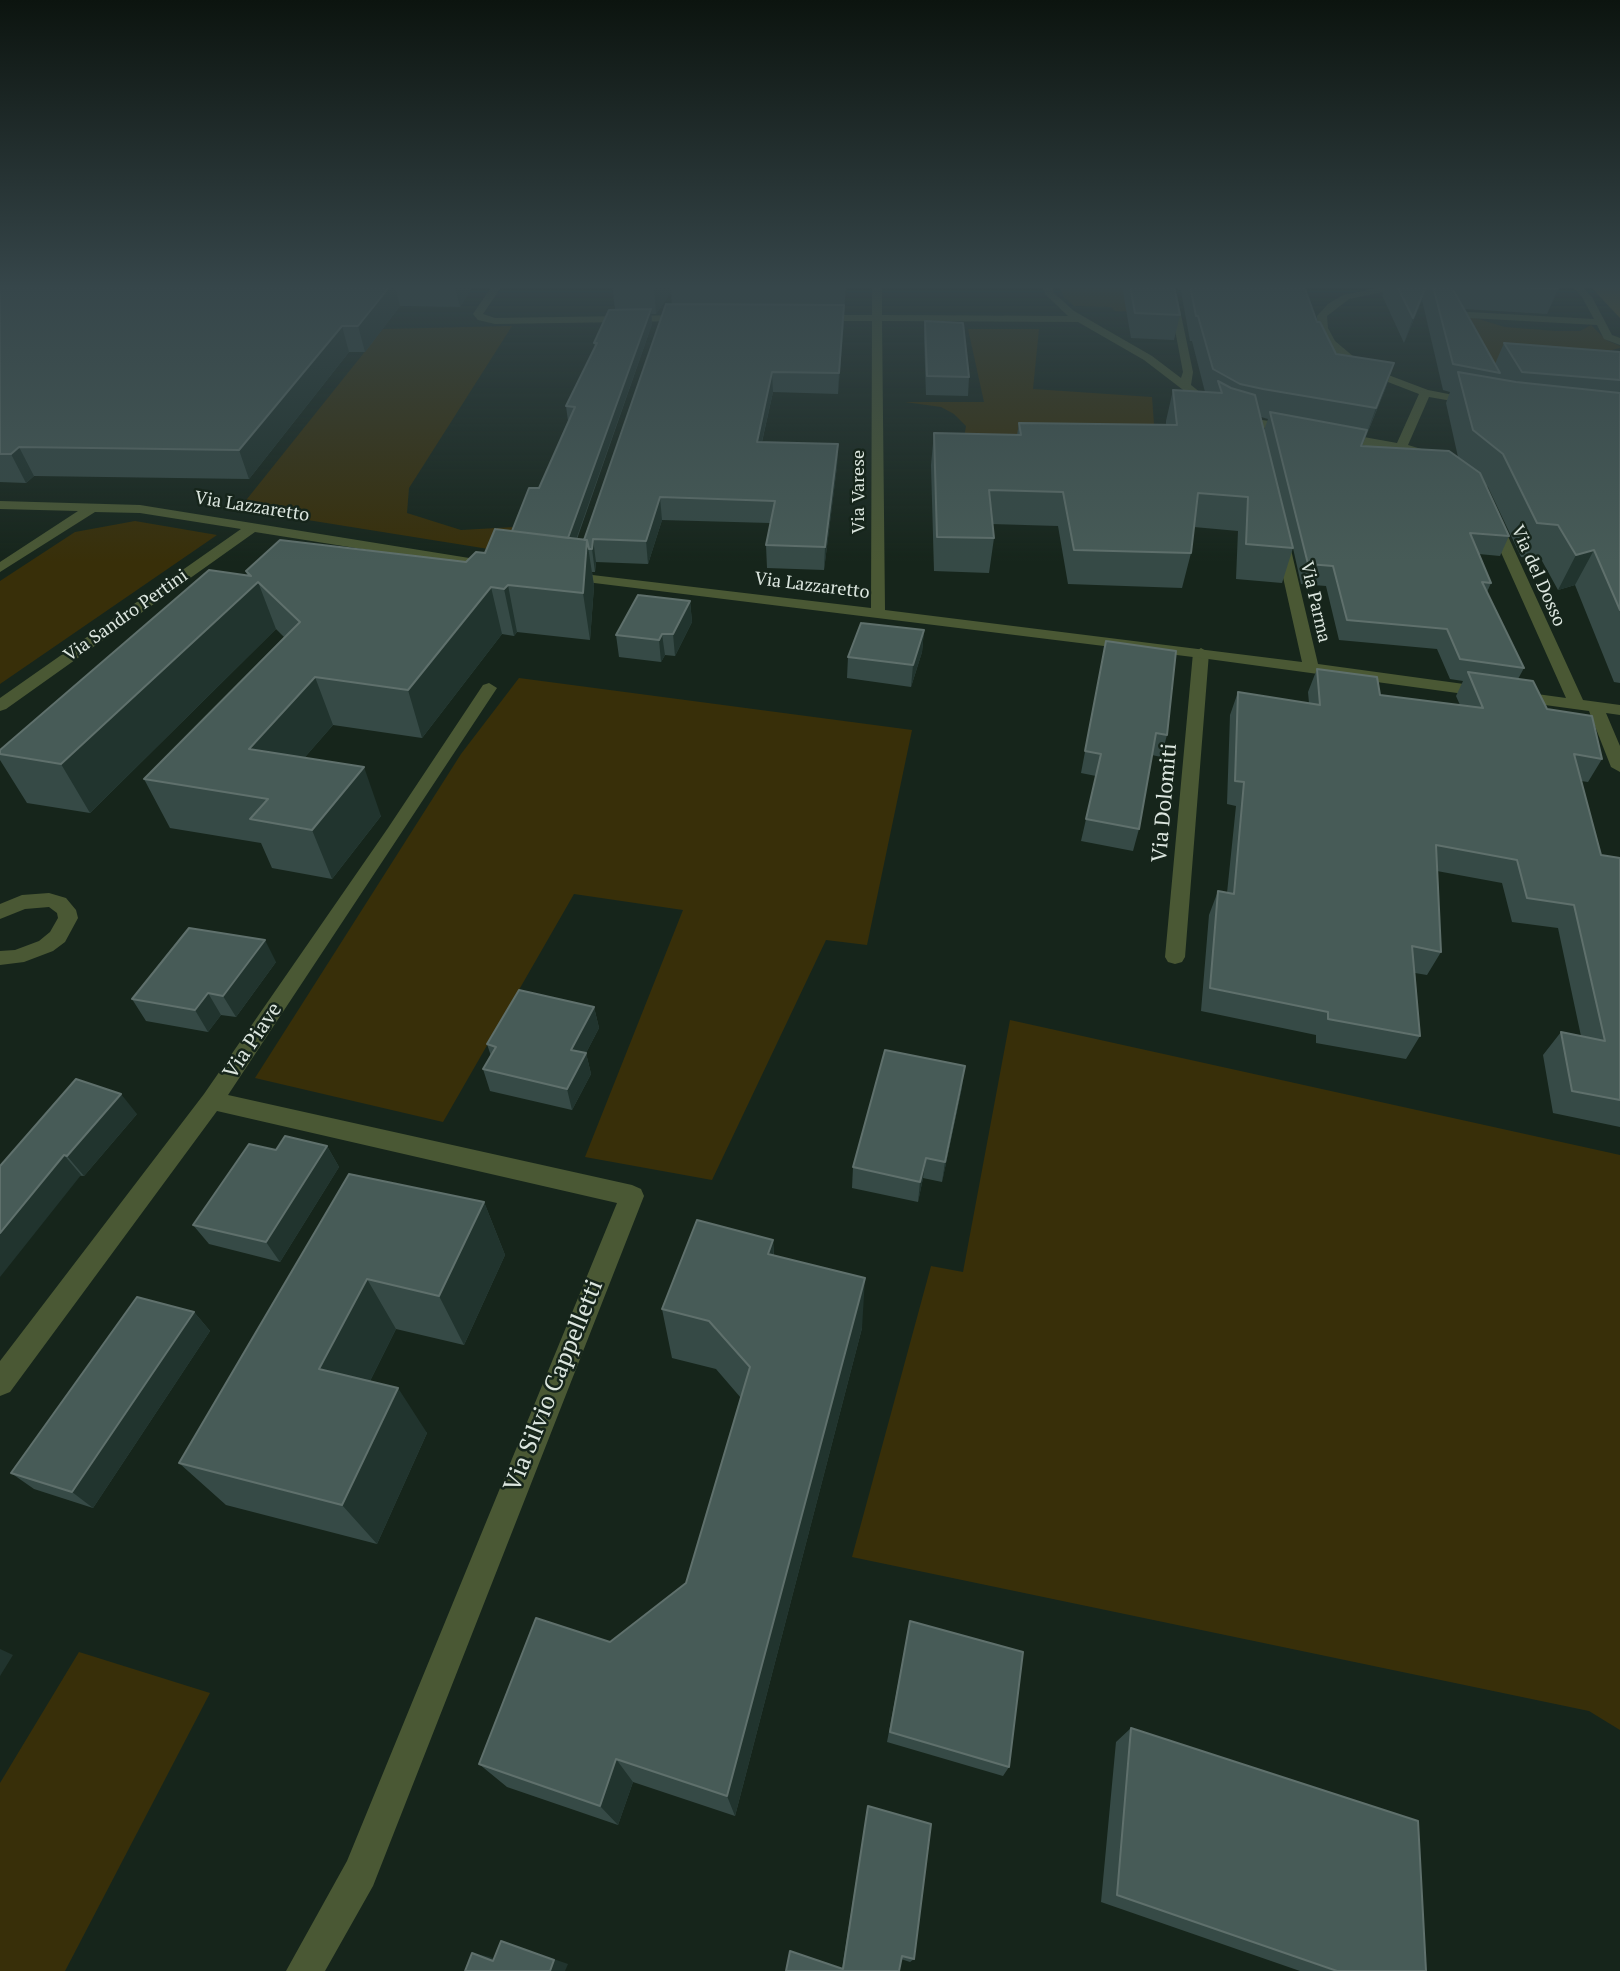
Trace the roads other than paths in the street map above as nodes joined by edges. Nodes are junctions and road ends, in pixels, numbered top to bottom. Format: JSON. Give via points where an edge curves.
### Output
{"nodes":[{"id":1,"x":876,"y":378,"type":"edge"},
{"id":2,"x":1173,"y":378,"type":"edge"},
{"id":3,"x":1187,"y":378,"type":"edge"},
{"id":4,"x":1387,"y":378,"type":"edge"},
{"id":5,"x":1185,"y":387,"type":"junction"},
{"id":6,"x":1425,"y":393,"type":"junction"},
{"id":7,"x":1490,"y":405,"type":"edge"},
{"id":8,"x":1254,"y":422,"type":"junction"},
{"id":9,"x":1259,"y":443,"type":"edge"},
{"id":10,"x":1401,"y":447,"type":"junction"},
{"id":11,"x":1448,"y":464,"type":"edge"},
{"id":12,"x":0,"y":505,"type":"edge"},
{"id":13,"x":92,"y":508,"type":"junction"},
{"id":14,"x":1491,"y":514,"type":"edge"},
{"id":15,"x":1277,"y":523,"type":"edge"},
{"id":16,"x":253,"y":527,"type":"junction"},
{"id":17,"x":0,"y":568,"type":"edge"},
{"id":18,"x":509,"y":568,"type":"edge"},
{"id":19,"x":547,"y":573,"type":"edge"},
{"id":20,"x":877,"y":614,"type":"junction"},
{"id":21,"x":1201,"y":653,"type":"junction"},
{"id":22,"x":1311,"y":668,"type":"junction"},
{"id":23,"x":489,"y":688,"type":"dead end"},
{"id":24,"x":1577,"y":705,"type":"junction"},
{"id":25,"x":0,"y":706,"type":"edge"},
{"id":26,"x":1596,"y":708,"type":"junction"},
{"id":27,"x":1620,"y":710,"type":"edge"},
{"id":28,"x":1620,"y":767,"type":"edge"},
{"id":29,"x":0,"y":912,"type":"edge"},
{"id":30,"x":1175,"y":957,"type":"dead end"},
{"id":31,"x":0,"y":958,"type":"edge"},
{"id":32,"x":212,"y":1101,"type":"junction"},
{"id":33,"x":0,"y":1383,"type":"edge"},
{"id":34,"x":306,"y":1971,"type":"edge"}],
"edges":[{"from":1,"to":20,"type":"street","name":"Via Varese"},
{"from":2,"to":5,"type":"street"},
{"from":3,"to":5,"type":"street"},
{"from":4,"to":6,"type":"street"},
{"from":5,"to":8,"type":"street","via":[[1212,407]]},
{"from":6,"to":7,"type":"street"},
{"from":6,"to":10,"type":"street"},
{"from":8,"to":9,"type":"street"},
{"from":8,"to":10,"type":"street"},
{"from":10,"to":11,"type":"street"},
{"from":12,"to":13,"type":"street","name":"Via Lazzaretto"},
{"from":13,"to":16,"type":"street","name":"Via Lazzaretto","via":[[139,509]]},
{"from":13,"to":17,"type":"street"},
{"from":14,"to":24,"type":"street","name":"Via del Dosso"},
{"from":15,"to":22,"type":"street","name":"Via Parma"},
{"from":16,"to":18,"type":"street","name":"Via Lazzaretto"},
{"from":16,"to":25,"type":"street","name":"Via Sandro Pertini"},
{"from":19,"to":20,"type":"street","name":"Via Lazzaretto","via":[[575,570]]},
{"from":20,"to":21,"type":"street","name":"Via Lazzaretto"},
{"from":21,"to":22,"type":"street","name":"Via Lazzaretto"},
{"from":21,"to":30,"type":"street","name":"Via Dolomiti"},
{"from":22,"to":24,"type":"street","name":"Via Lazzaretto"},
{"from":23,"to":32,"type":"street","name":"Via Piave"},
{"from":24,"to":26,"type":"street","name":"Via Lazzaretto"},
{"from":26,"to":27,"type":"street","name":"Via Lazzaretto"},
{"from":26,"to":28,"type":"street"},
{"from":29,"to":31,"type":"street","via":[[22,902],[49,900],[59,904],[68,918],[58,937],[46,946]]},
{"from":32,"to":33,"type":"street","name":"Via Piave"},
{"from":32,"to":34,"type":"street","name":"Via Silvio Cappelletti","via":[[632,1196],[360,1873]]}]}
